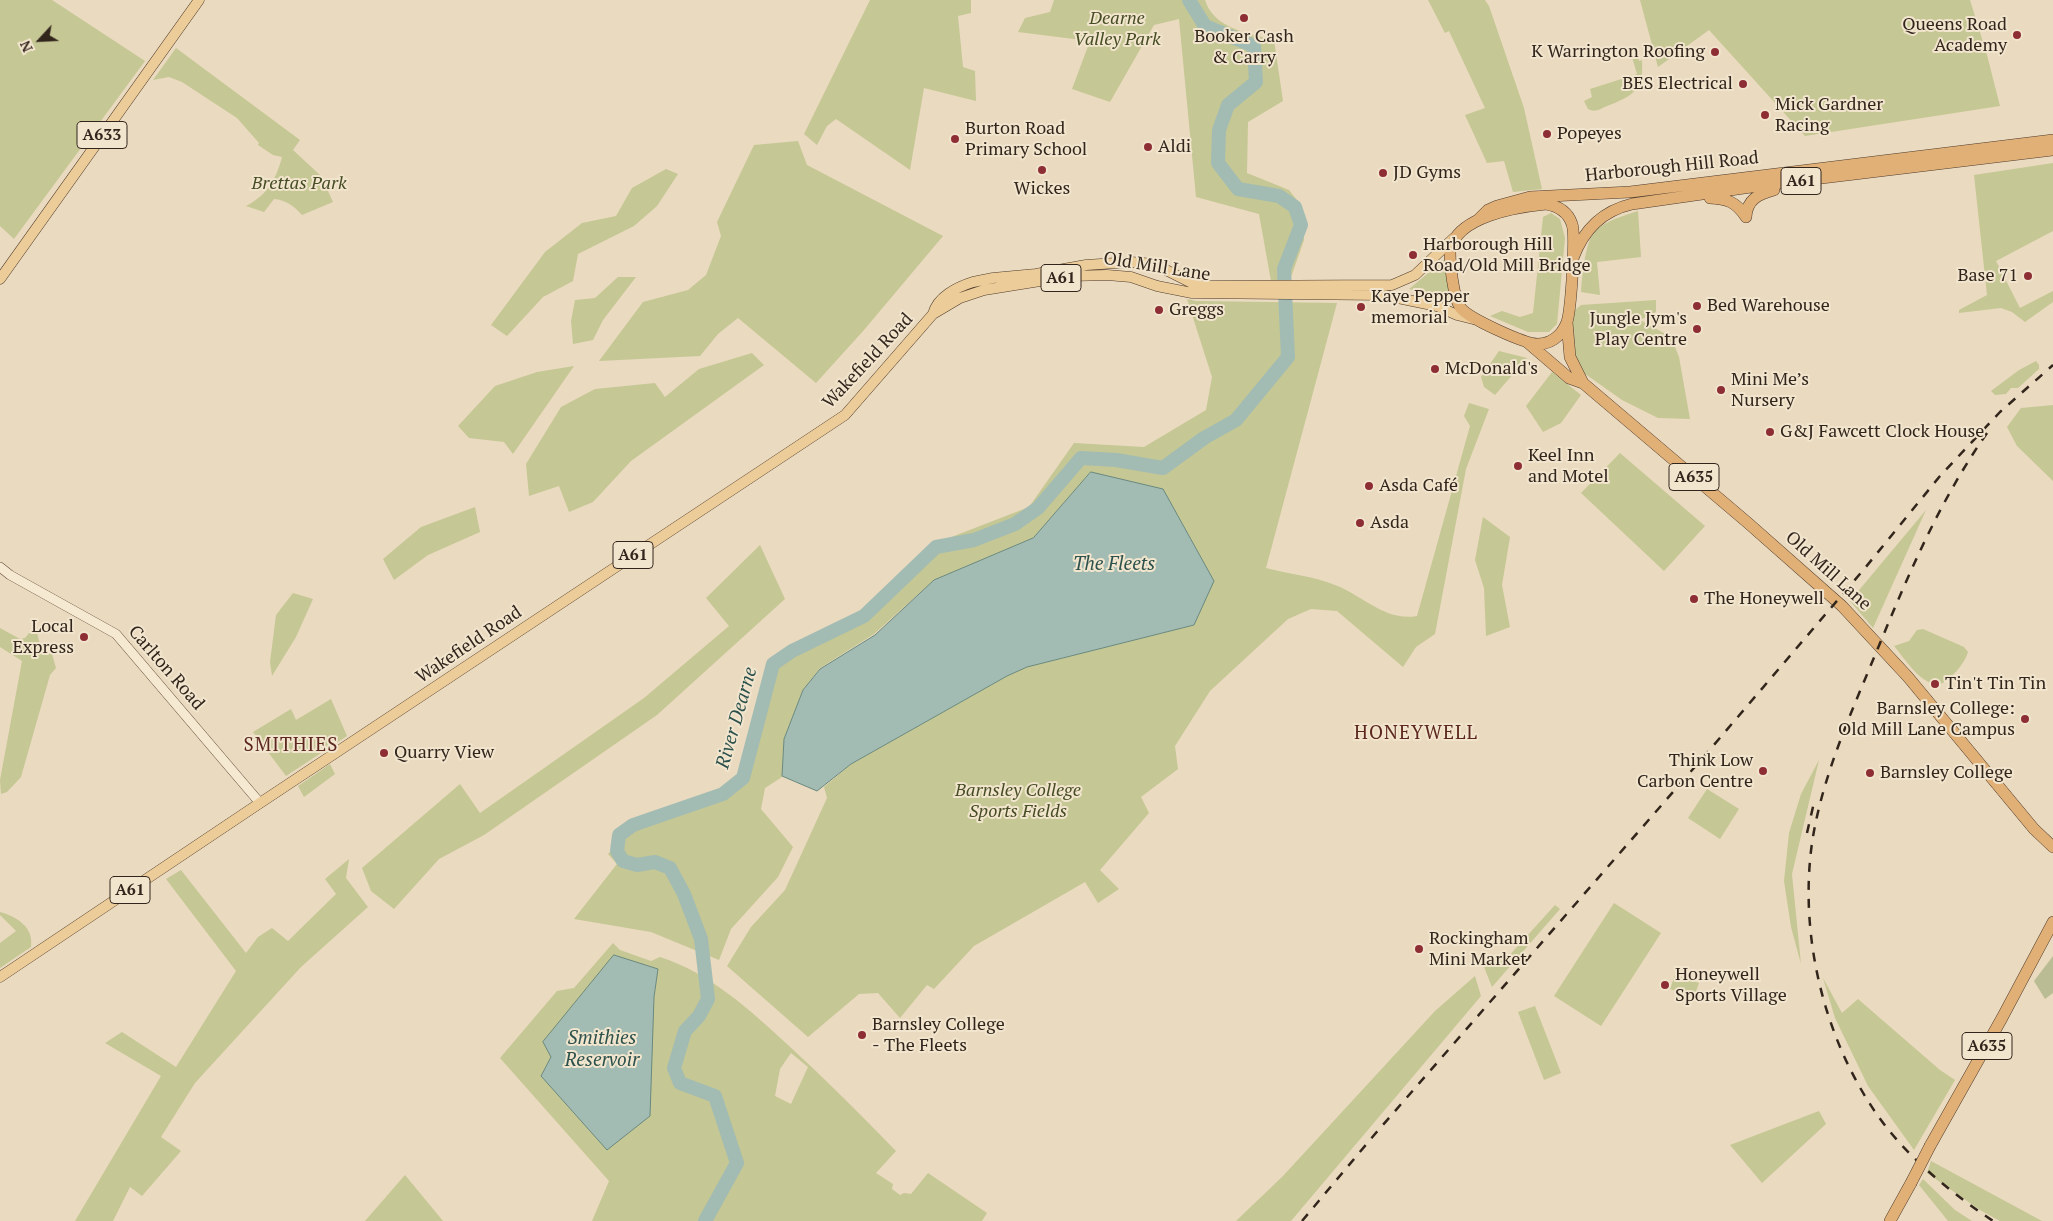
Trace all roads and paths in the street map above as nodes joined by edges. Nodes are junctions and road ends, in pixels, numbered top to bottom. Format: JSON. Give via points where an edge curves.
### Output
{"nodes":[{"id":1,"x":199,"y":0,"type":"edge"},
{"id":2,"x":2053,"y":140,"type":"edge"},
{"id":3,"x":2053,"y":150,"type":"edge"},
{"id":4,"x":1815,"y":180,"type":"junction"},
{"id":5,"x":1680,"y":198,"type":"junction"},
{"id":6,"x":1479,"y":220,"type":"junction"},
{"id":7,"x":1454,"y":238,"type":"junction"},
{"id":8,"x":1573,"y":258,"type":"junction"},
{"id":9,"x":0,"y":279,"type":"edge"},
{"id":10,"x":1273,"y":290,"type":"junction"},
{"id":11,"x":1290,"y":290,"type":"junction"},
{"id":12,"x":933,"y":314,"type":"junction"},
{"id":13,"x":1473,"y":319,"type":"junction"},
{"id":14,"x":1567,"y":322,"type":"junction"},
{"id":15,"x":1526,"y":341,"type":"junction"},
{"id":16,"x":1583,"y":383,"type":"junction"},
{"id":17,"x":0,"y":567,"type":"edge"},
{"id":18,"x":260,"y":802,"type":"junction"},
{"id":19,"x":2021,"y":813,"type":"junction"},
{"id":20,"x":2053,"y":839,"type":"edge"},
{"id":21,"x":2053,"y":847,"type":"edge"},
{"id":22,"x":2053,"y":922,"type":"edge"},
{"id":23,"x":2053,"y":932,"type":"edge"},
{"id":24,"x":2041,"y":946,"type":"junction"},
{"id":25,"x":0,"y":977,"type":"edge"},
{"id":26,"x":1890,"y":1221,"type":"edge"}],
"edges":[{"from":1,"to":9,"type":"main road","number":"A633"},
{"from":2,"to":6,"type":"highway","name":"Harborough Hill Road","number":"A61","via":[[1630,192],[1530,197],[1488,210]]},
{"from":3,"to":4,"type":"highway","name":"Harborough Hill Road","number":"A61"},
{"from":4,"to":5,"type":"highway","name":"Harborough Hill Road","number":"A61"},
{"from":4,"to":5,"type":"highway","via":[[1761,194],[1748,205],[1746,217],[1733,201]]},
{"from":5,"to":8,"type":"highway","name":"Harborough Hill Road","number":"A61","via":[[1632,204],[1605,214],[1590,226]]},
{"from":6,"to":7,"type":"highway"},
{"from":6,"to":8,"type":"highway","via":[[1511,209],[1552,205],[1565,212],[1573,226]]},
{"from":7,"to":11,"type":"main road","name":"Old Mill Lane","number":"A61","via":[[1415,275],[1397,284]]},
{"from":7,"to":13,"type":"highway","via":[[1450,257],[1457,300]]},
{"from":8,"to":14,"type":"highway"},
{"from":10,"to":11,"type":"main road","name":"Old Mill Lane","number":"A61"},
{"from":10,"to":12,"type":"main road","name":"Old Mill Lane","number":"A61","via":[[1192,293],[1131,277],[1085,276],[975,292]]},
{"from":10,"to":12,"type":"main road","name":"Old Mill Lane","number":"A61","via":[[1202,286],[1154,264],[1105,263],[973,282],[943,298]]},
{"from":11,"to":13,"type":"main road","name":"Old Mill Lane","number":"A61","via":[[1398,297]]},
{"from":12,"to":18,"type":"main road","name":"Wakefield Road","number":"A61","via":[[845,415]]},
{"from":13,"to":15,"type":"highway"},
{"from":14,"to":15,"type":"highway","via":[[1559,336],[1549,342]]},
{"from":14,"to":16,"type":"highway","name":"Old Mill Lane","number":"A635","via":[[1570,357]]},
{"from":15,"to":16,"type":"highway","name":"Old Mill Lane","number":"A635","via":[[1569,378]]},
{"from":16,"to":19,"type":"highway","name":"Old Mill Lane","number":"A635","via":[[1842,606],[1908,677]]},
{"from":17,"to":18,"type":"main road","name":"Carlton Road","via":[[116,634]]},
{"from":18,"to":25,"type":"main road","name":"Wakefield Road","number":"A61"},
{"from":19,"to":20,"type":"highway","name":"Old Mill Lane","number":"A635"},
{"from":19,"to":21,"type":"highway","name":"Old Mill Lane","number":"A635"},
{"from":22,"to":24,"type":"highway","number":"A635"},
{"from":23,"to":24,"type":"highway","number":"A635"},
{"from":24,"to":26,"type":"highway","number":"A635","bridge":true}]}
